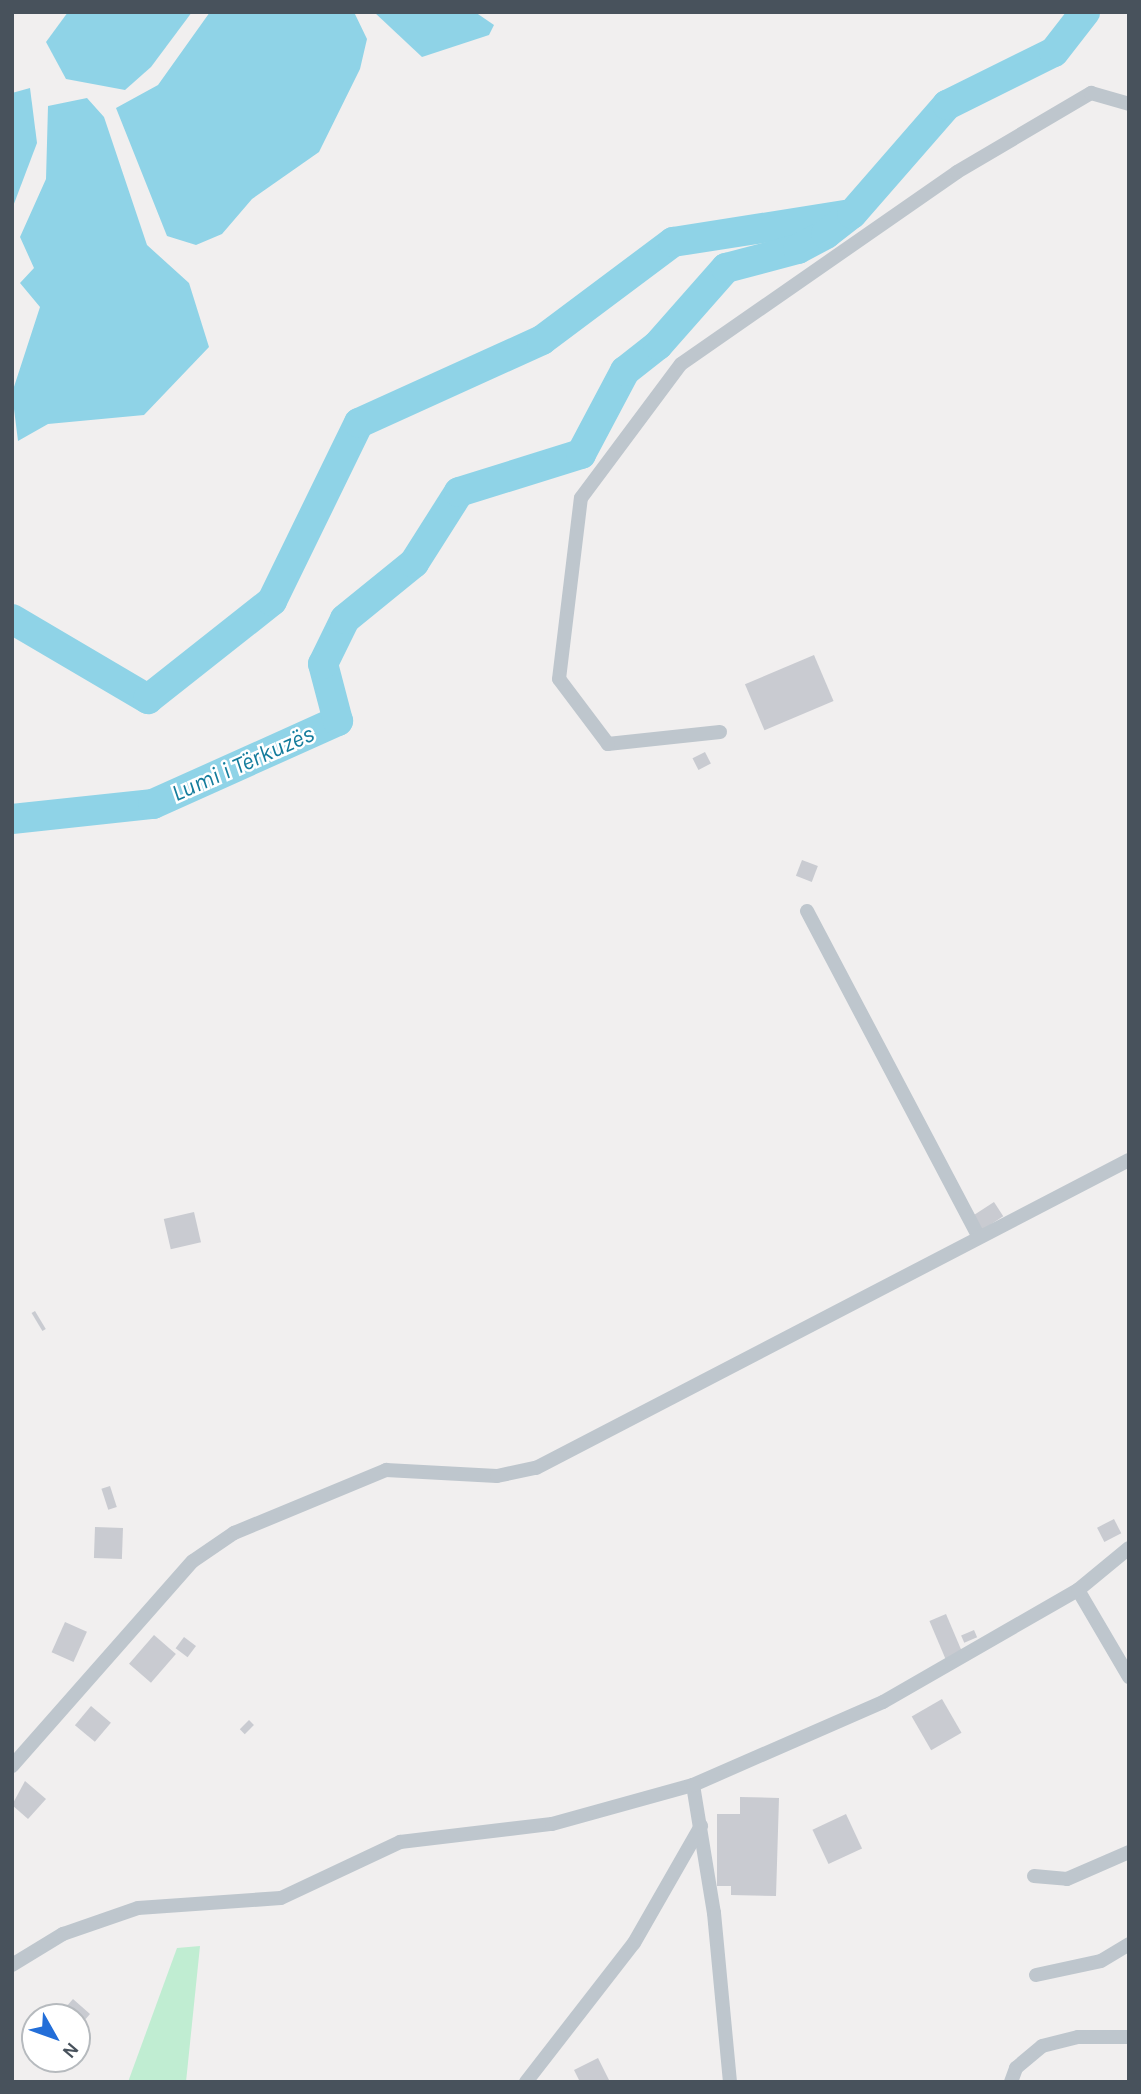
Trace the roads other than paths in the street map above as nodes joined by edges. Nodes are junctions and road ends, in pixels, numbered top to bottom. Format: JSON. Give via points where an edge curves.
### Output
{"nodes":[{"id":1,"x":1129,"y":103,"type":"edge"},
{"id":2,"x":720,"y":732,"type":"dead end"},
{"id":3,"x":807,"y":911,"type":"dead end"},
{"id":4,"x":1129,"y":1160,"type":"edge"},
{"id":5,"x":978,"y":1236,"type":"junction"},
{"id":6,"x":1129,"y":1548,"type":"edge"},
{"id":7,"x":1078,"y":1590,"type":"junction"},
{"id":8,"x":1129,"y":1677,"type":"edge"},
{"id":9,"x":12,"y":1766,"type":"edge"},
{"id":10,"x":693,"y":1785,"type":"junction"},
{"id":11,"x":701,"y":1825,"type":"junction"},
{"id":12,"x":1129,"y":1852,"type":"edge"},
{"id":13,"x":1034,"y":1876,"type":"dead end"},
{"id":14,"x":1129,"y":1944,"type":"edge"},
{"id":15,"x":12,"y":1965,"type":"edge"},
{"id":16,"x":1036,"y":1975,"type":"dead end"},
{"id":17,"x":1129,"y":2037,"type":"edge"},
{"id":18,"x":526,"y":2082,"type":"edge"},
{"id":19,"x":730,"y":2082,"type":"edge"},
{"id":20,"x":1011,"y":2082,"type":"edge"}],
"edges":[{"from":1,"to":2,"type":"street","via":[[1091,93],[957,172],[681,364],[581,498],[559,679],[608,744]]},
{"from":3,"to":5,"type":"street"},
{"from":4,"to":5,"type":"street"},
{"from":5,"to":9,"type":"street","via":[[536,1468],[497,1476],[386,1470],[234,1533],[193,1561]]},
{"from":6,"to":7,"type":"street"},
{"from":7,"to":8,"type":"street"},
{"from":7,"to":10,"type":"street","via":[[883,1702]]},
{"from":10,"to":11,"type":"street"},
{"from":10,"to":15,"type":"street","via":[[552,1824],[400,1842],[267,1901],[219,1898],[138,1908],[63,1934]]},
{"from":11,"to":18,"type":"street","via":[[635,1943]]},
{"from":11,"to":19,"type":"street"},
{"from":12,"to":13,"type":"street","via":[[1067,1879]]},
{"from":14,"to":16,"type":"street","via":[[1101,1961]]},
{"from":17,"to":20,"type":"street","via":[[1078,2037],[1042,2046],[1016,2068]]}]}
